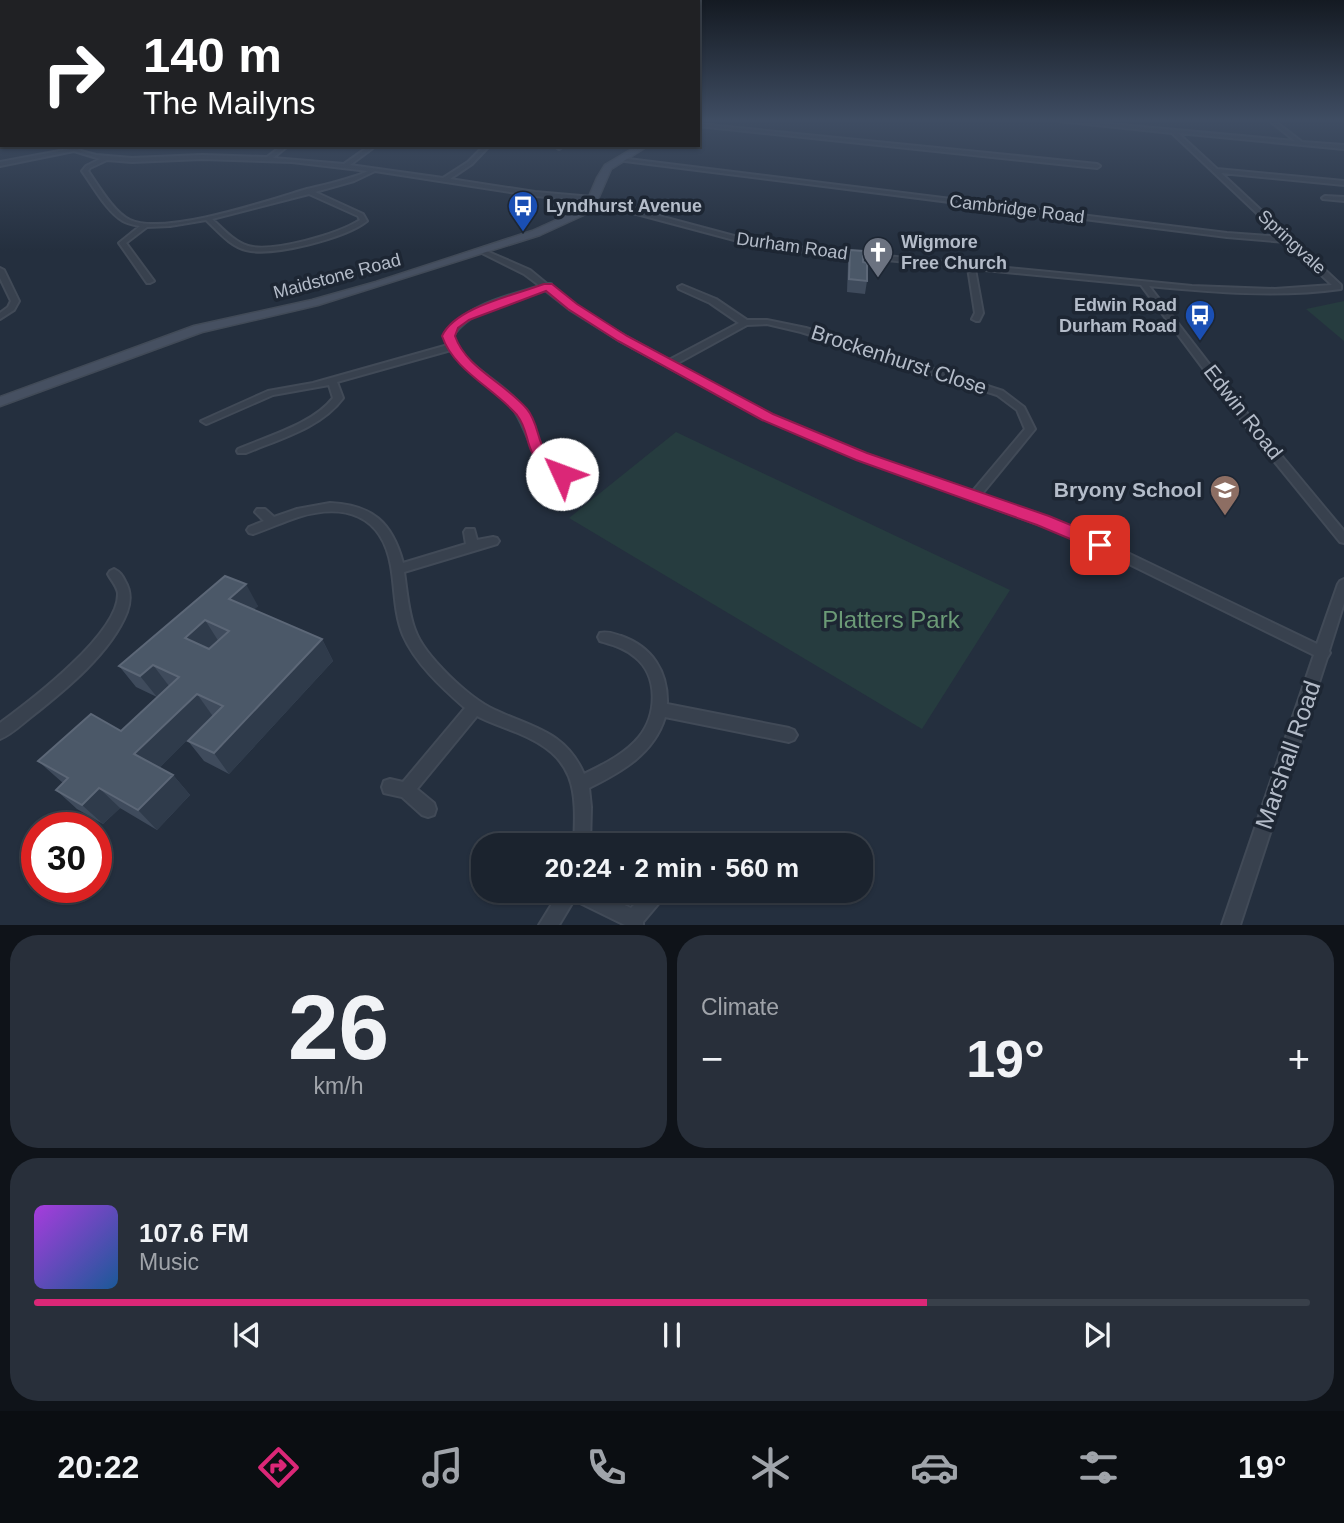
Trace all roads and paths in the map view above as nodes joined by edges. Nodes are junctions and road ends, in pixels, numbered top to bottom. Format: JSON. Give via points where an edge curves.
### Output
{"nodes":[{"id":1,"x":95,"y":164,"type":"edge"},
{"id":2,"x":313,"y":164,"type":"edge"},
{"id":3,"x":348,"y":164,"type":"edge"},
{"id":4,"x":468,"y":164,"type":"edge"},
{"id":5,"x":615,"y":164,"type":"edge"},
{"id":6,"x":654,"y":164,"type":"edge"},
{"id":7,"x":1080,"y":164,"type":"edge"},
{"id":8,"x":1208,"y":164,"type":"edge"},
{"id":9,"x":1097,"y":166,"type":"dead end"},
{"id":10,"x":344,"y":167,"type":"junction"},
{"id":11,"x":374,"y":170,"type":"junction"},
{"id":12,"x":1215,"y":171,"type":"junction"},
{"id":13,"x":444,"y":180,"type":"junction"},
{"id":14,"x":1343,"y":184,"type":"edge"},
{"id":15,"x":308,"y":191,"type":"junction"},
{"id":16,"x":1325,"y":198,"type":"dead end"},
{"id":17,"x":1344,"y":199,"type":"edge"},
{"id":18,"x":595,"y":202,"type":"junction"},
{"id":19,"x":207,"y":218,"type":"junction"},
{"id":20,"x":145,"y":226,"type":"junction"},
{"id":21,"x":1289,"y":240,"type":"junction"},
{"id":22,"x":482,"y":251,"type":"junction"},
{"id":23,"x":971,"y":265,"type":"junction"},
{"id":24,"x":0,"y":270,"type":"edge"},
{"id":25,"x":150,"y":281,"type":"dead end"},
{"id":26,"x":1144,"y":284,"type":"junction"},
{"id":27,"x":548,"y":286,"type":"junction"},
{"id":28,"x":682,"y":288,"type":"dead end"},
{"id":29,"x":1325,"y":288,"type":"joint"},
{"id":30,"x":0,"y":317,"type":"edge"},
{"id":31,"x":976,"y":319,"type":"dead end"},
{"id":32,"x":746,"y":323,"type":"junction"},
{"id":33,"x":452,"y":347,"type":"junction"},
{"id":34,"x":669,"y":364,"type":"junction"},
{"id":35,"x":332,"y":382,"type":"junction"},
{"id":36,"x":0,"y":402,"type":"edge"},
{"id":37,"x":206,"y":421,"type":"dead end"},
{"id":38,"x":242,"y":451,"type":"dead end"},
{"id":39,"x":562,"y":474,"type":"dead end"},
{"id":40,"x":974,"y":497,"type":"junction"},
{"id":41,"x":253,"y":530,"type":"dead end"},
{"id":42,"x":470,"y":532,"type":"dead end"},
{"id":43,"x":1344,"y":539,"type":"edge"},
{"id":44,"x":492,"y":541,"type":"dead end"},
{"id":45,"x":472,"y":546,"type":"junction"},
{"id":46,"x":398,"y":569,"type":"junction"},
{"id":47,"x":114,"y":574,"type":"dead end"},
{"id":48,"x":1344,"y":584,"type":"edge"},
{"id":49,"x":606,"y":636,"type":"dead end"},
{"id":50,"x":1323,"y":653,"type":"junction"},
{"id":51,"x":475,"y":707,"type":"junction"},
{"id":52,"x":660,"y":709,"type":"junction"},
{"id":53,"x":0,"y":732,"type":"edge"},
{"id":54,"x":789,"y":735,"type":"dead end"},
{"id":55,"x":582,"y":783,"type":"junction"},
{"id":56,"x":428,"y":809,"type":"dead end"},
{"id":57,"x":583,"y":833,"type":"edge"},
{"id":58,"x":564,"y":903,"type":"edge"},
{"id":59,"x":596,"y":903,"type":"edge"},
{"id":60,"x":649,"y":903,"type":"edge"},
{"id":61,"x":634,"y":922,"type":"edge"},
{"id":62,"x":548,"y":925,"type":"edge"},
{"id":63,"x":1231,"y":925,"type":"edge"}],
"edges":[{"from":1,"to":20,"type":"street","via":[[85,172],[127,222]]},
{"from":2,"to":10,"type":"street","name":"Durham Road"},
{"from":3,"to":10,"type":"street"},
{"from":4,"to":13,"type":"street"},
{"from":5,"to":18,"type":"street","via":[[602,175]]},
{"from":6,"to":21,"type":"street","name":"Cambridge Road"},
{"from":7,"to":9,"type":"street"},
{"from":8,"to":12,"type":"street","name":"Springvale"},
{"from":10,"to":11,"type":"street","name":"Durham Road"},
{"from":11,"to":13,"type":"street","name":"Durham Road"},
{"from":11,"to":15,"type":"street"},
{"from":12,"to":14,"type":"street"},
{"from":12,"to":21,"type":"street","name":"Springvale"},
{"from":13,"to":18,"type":"street","name":"Durham Road"},
{"from":15,"to":19,"type":"street"},
{"from":15,"to":19,"type":"street","via":[[365,221],[345,231],[255,250],[240,245]]},
{"from":16,"to":17,"type":"street"},
{"from":18,"to":22,"type":"street","name":"Maidstone Road","via":[[559,225]]},
{"from":18,"to":23,"type":"street","name":"Durham Road","via":[[771,246]]},
{"from":19,"to":20,"type":"street"},
{"from":20,"to":25,"type":"street","via":[[122,243]]},
{"from":21,"to":29,"type":"street","name":"Springvale","via":[[1338,285]]},
{"from":22,"to":27,"type":"street"},
{"from":22,"to":36,"type":"street","name":"Maidstone Road","via":[[325,300],[198,328]]},
{"from":23,"to":26,"type":"street","name":"Durham Road"},
{"from":23,"to":31,"type":"street","via":[[979,313]]},
{"from":24,"to":30,"type":"street","via":[[15,301]]},
{"from":26,"to":29,"type":"street","name":"Durham Road","via":[[1255,291]]},
{"from":26,"to":43,"type":"street","name":"Edwin Road"},
{"from":27,"to":33,"type":"street","via":[[457,322],[449,332]]},
{"from":27,"to":34,"type":"street","via":[[591,319]]},
{"from":28,"to":32,"type":"street"},
{"from":32,"to":34,"type":"street"},
{"from":32,"to":40,"type":"street","name":"Brockenhurst Close","via":[[767,322],[803,330],[987,388],[1014,402],[1030,429]]},
{"from":33,"to":35,"type":"street"},
{"from":33,"to":39,"type":"street","via":[[521,411],[539,454]]},
{"from":34,"to":40,"type":"street","via":[[800,431]]},
{"from":35,"to":37,"type":"street","via":[[262,396]]},
{"from":35,"to":38,"type":"street","via":[[338,398],[332,407]]},
{"from":40,"to":50,"type":"street","via":[[1080,535]]},
{"from":41,"to":46,"type":"street","via":[[266,517],[316,509],[362,513],[383,530]]},
{"from":42,"to":45,"type":"street"},
{"from":44,"to":45,"type":"street"},
{"from":45,"to":46,"type":"street"},
{"from":46,"to":51,"type":"street","via":[[409,635],[417,649]]},
{"from":47,"to":53,"type":"street","via":[[124,595],[109,630],[67,677]]},
{"from":48,"to":50,"type":"street","name":"Marshall Road"},
{"from":49,"to":52,"type":"street","via":[[648,660],[656,676]]},
{"from":50,"to":63,"type":"street","name":"Marshall Road"},
{"from":51,"to":55,"type":"street","via":[[551,741],[565,753]]},
{"from":51,"to":56,"type":"street","via":[[398,788]]},
{"from":52,"to":54,"type":"street"},
{"from":52,"to":55,"type":"street","via":[[655,725],[637,749]]},
{"from":55,"to":57,"type":"street"},
{"from":58,"to":62,"type":"street"},
{"from":59,"to":61,"type":"street"},
{"from":60,"to":61,"type":"street"}]}
